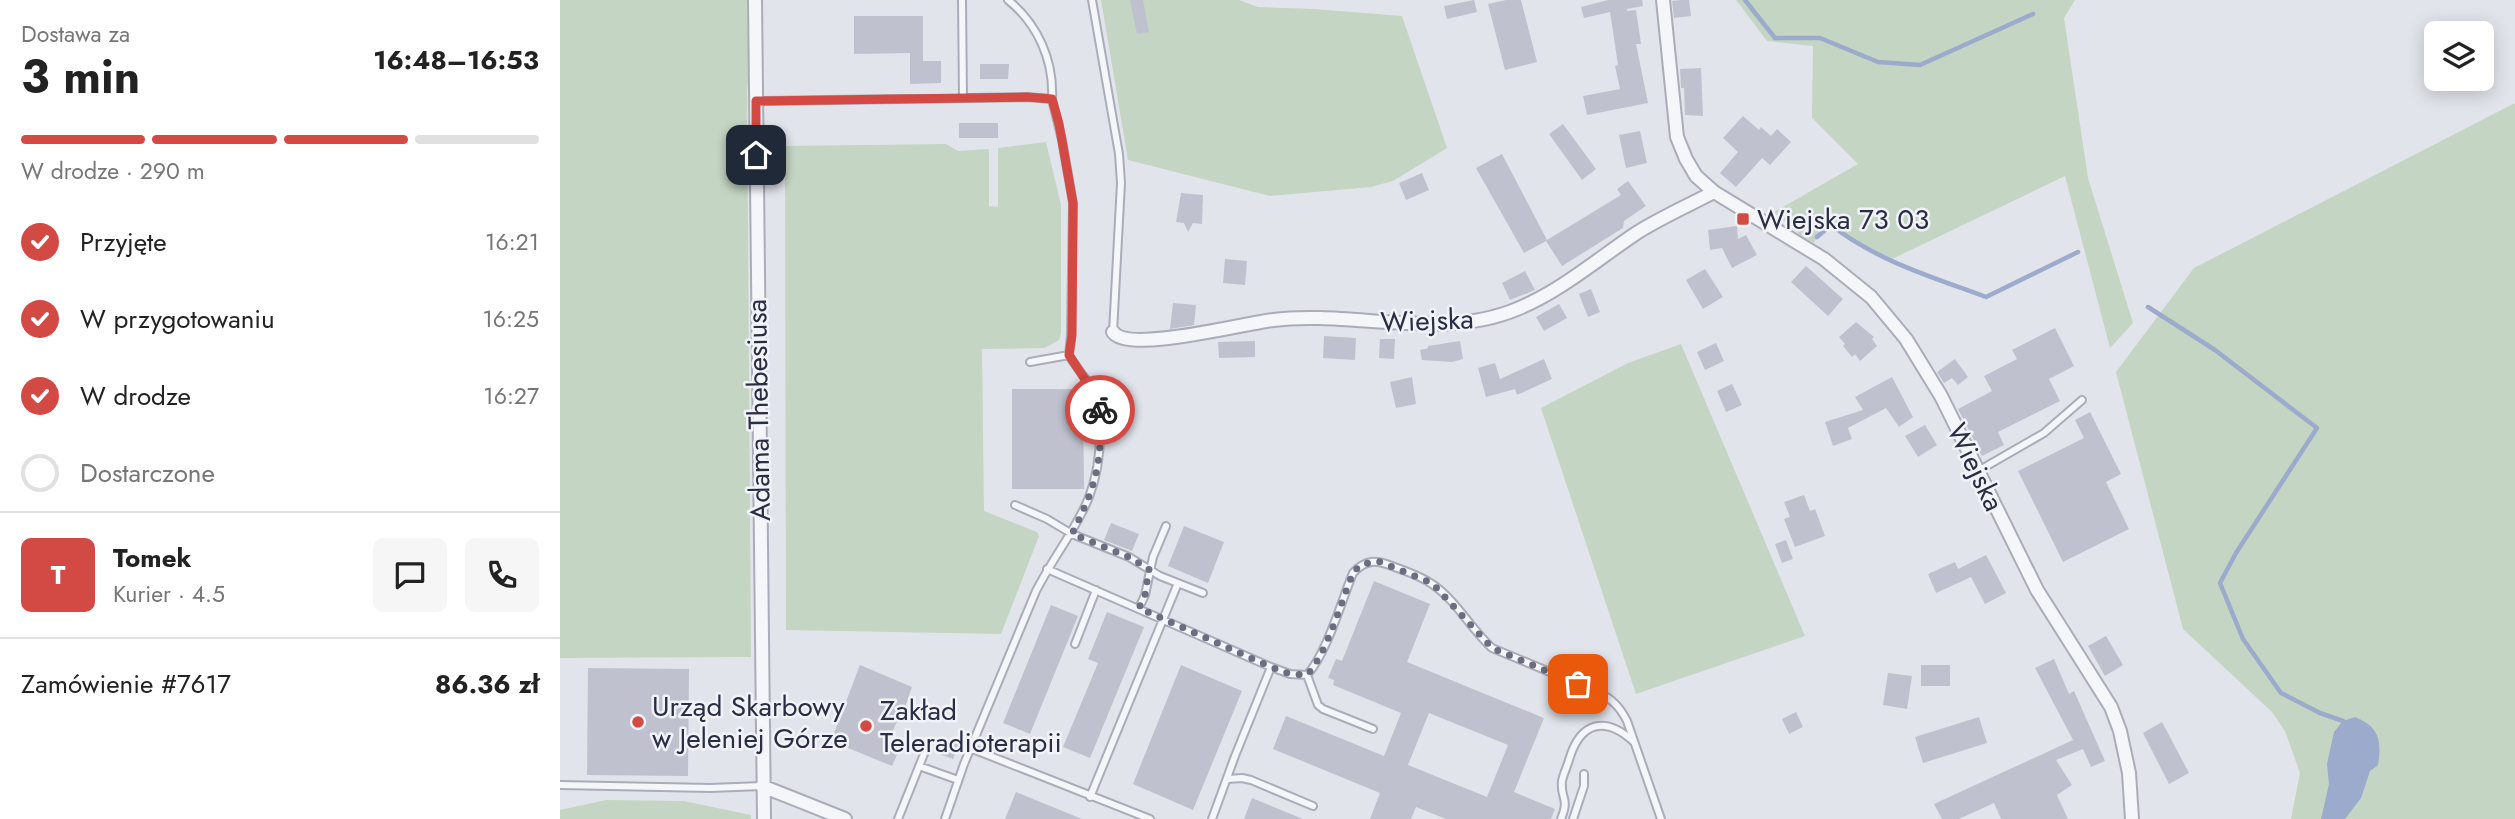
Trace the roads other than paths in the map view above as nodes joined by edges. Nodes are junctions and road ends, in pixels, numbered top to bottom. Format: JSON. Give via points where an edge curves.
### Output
{"nodes":[{"id":1,"x":755,"y":0,"type":"edge"},
{"id":2,"x":961,"y":0,"type":"edge"},
{"id":3,"x":1008,"y":0,"type":"edge"},
{"id":4,"x":1092,"y":0,"type":"edge"},
{"id":5,"x":1663,"y":0,"type":"edge"},
{"id":6,"x":963,"y":98,"type":"junction"},
{"id":7,"x":1052,"y":99,"type":"junction"},
{"id":8,"x":756,"y":101,"type":"junction"},
{"id":9,"x":1714,"y":192,"type":"junction"},
{"id":10,"x":1112,"y":332,"type":"joint"},
{"id":11,"x":1069,"y":355,"type":"junction"},
{"id":12,"x":1030,"y":362,"type":"dead end"},
{"id":13,"x":2082,"y":400,"type":"dead end"},
{"id":14,"x":1978,"y":471,"type":"junction"},
{"id":15,"x":1016,"y":505,"type":"dead end"},
{"id":16,"x":1166,"y":526,"type":"dead end"},
{"id":17,"x":1072,"y":534,"type":"junction"},
{"id":18,"x":1048,"y":569,"type":"junction"},
{"id":19,"x":1149,"y":569,"type":"junction"},
{"id":20,"x":1178,"y":583,"type":"junction"},
{"id":21,"x":1096,"y":590,"type":"junction"},
{"id":22,"x":1203,"y":593,"type":"dead end"},
{"id":23,"x":1139,"y":608,"type":"junction"},
{"id":24,"x":1164,"y":620,"type":"junction"},
{"id":25,"x":1075,"y":644,"type":"dead end"},
{"id":26,"x":1271,"y":667,"type":"junction"},
{"id":27,"x":1307,"y":675,"type":"junction"},
{"id":28,"x":1373,"y":729,"type":"dead end"},
{"id":29,"x":1635,"y":743,"type":"junction"},
{"id":30,"x":970,"y":748,"type":"junction"},
{"id":31,"x":926,"y":749,"type":"dead end"},
{"id":32,"x":919,"y":766,"type":"junction"},
{"id":33,"x":1584,"y":774,"type":"dead end"},
{"id":34,"x":1228,"y":779,"type":"junction"},
{"id":35,"x":958,"y":780,"type":"junction"},
{"id":36,"x":560,"y":785,"type":"edge"},
{"id":37,"x":762,"y":786,"type":"junction"},
{"id":38,"x":1090,"y":797,"type":"junction"},
{"id":39,"x":1313,"y":806,"type":"dead end"},
{"id":40,"x":764,"y":819,"type":"edge"},
{"id":41,"x":845,"y":819,"type":"edge"},
{"id":42,"x":898,"y":819,"type":"edge"},
{"id":43,"x":945,"y":819,"type":"edge"},
{"id":44,"x":1150,"y":819,"type":"edge"},
{"id":45,"x":1212,"y":819,"type":"edge"},
{"id":46,"x":1561,"y":819,"type":"edge"},
{"id":47,"x":1573,"y":819,"type":"edge"},
{"id":48,"x":1661,"y":819,"type":"edge"},
{"id":49,"x":2131,"y":819,"type":"edge"}],
"edges":[{"from":1,"to":8,"type":"street","name":"Adama Thebesiusa"},
{"from":2,"to":6,"type":"lane"},
{"from":3,"to":7,"type":"lane","via":[[1035,29],[1053,78]]},
{"from":4,"to":10,"type":"lane","via":[[1120,173]]},
{"from":5,"to":9,"type":"street","name":"Wiejska","via":[[1677,137],[1696,176]]},
{"from":6,"to":7,"type":"lane"},
{"from":6,"to":8,"type":"lane"},
{"from":7,"to":11,"type":"lane","via":[[1073,203]]},
{"from":8,"to":37,"type":"street","name":"Adama Thebesiusa"},
{"from":9,"to":10,"type":"street","name":"Wiejska","via":[[1641,231],[1537,299],[1495,316],[1433,323],[1279,319],[1154,339],[1122,339]]},
{"from":9,"to":14,"type":"street","name":"Wiejska","via":[[1824,259],[1871,297],[1906,339]]},
{"from":11,"to":12,"type":"lane"},
{"from":11,"to":17,"type":"lane","via":[[1100,406],[1097,478]]},
{"from":13,"to":14,"type":"lane","via":[[2044,433]]},
{"from":14,"to":49,"type":"street","name":"Wiejska","via":[[2037,590],[2111,707],[2129,773]]},
{"from":15,"to":17,"type":"lane"},
{"from":16,"to":19,"type":"lane"},
{"from":17,"to":18,"type":"lane"},
{"from":17,"to":19,"type":"lane"},
{"from":18,"to":21,"type":"lane"},
{"from":18,"to":30,"type":"lane"},
{"from":19,"to":20,"type":"lane"},
{"from":19,"to":23,"type":"lane"},
{"from":20,"to":22,"type":"lane"},
{"from":20,"to":24,"type":"lane"},
{"from":21,"to":23,"type":"lane"},
{"from":21,"to":25,"type":"lane"},
{"from":23,"to":24,"type":"lane"},
{"from":24,"to":26,"type":"lane"},
{"from":24,"to":38,"type":"lane"},
{"from":26,"to":27,"type":"lane"},
{"from":26,"to":34,"type":"lane"},
{"from":27,"to":28,"type":"lane","via":[[1318,705]]},
{"from":27,"to":29,"type":"lane","via":[[1322,651],[1353,573],[1360,565],[1378,561],[1432,583],[1492,648],[1610,698],[1620,708]]},
{"from":29,"to":46,"type":"lane","via":[[1608,725],[1598,725],[1579,736],[1562,783],[1566,805]]},
{"from":29,"to":48,"type":"lane"},
{"from":30,"to":35,"type":"lane"},
{"from":30,"to":38,"type":"lane"},
{"from":31,"to":32,"type":"lane"},
{"from":32,"to":35,"type":"lane"},
{"from":32,"to":42,"type":"lane"},
{"from":33,"to":47,"type":"lane"},
{"from":34,"to":39,"type":"lane","via":[[1251,780]]},
{"from":34,"to":45,"type":"lane"},
{"from":35,"to":43,"type":"lane"},
{"from":36,"to":37,"type":"lane"},
{"from":37,"to":40,"type":"street","name":"Adama Thebesiusa"},
{"from":37,"to":41,"type":"street"},
{"from":38,"to":44,"type":"lane"}]}
